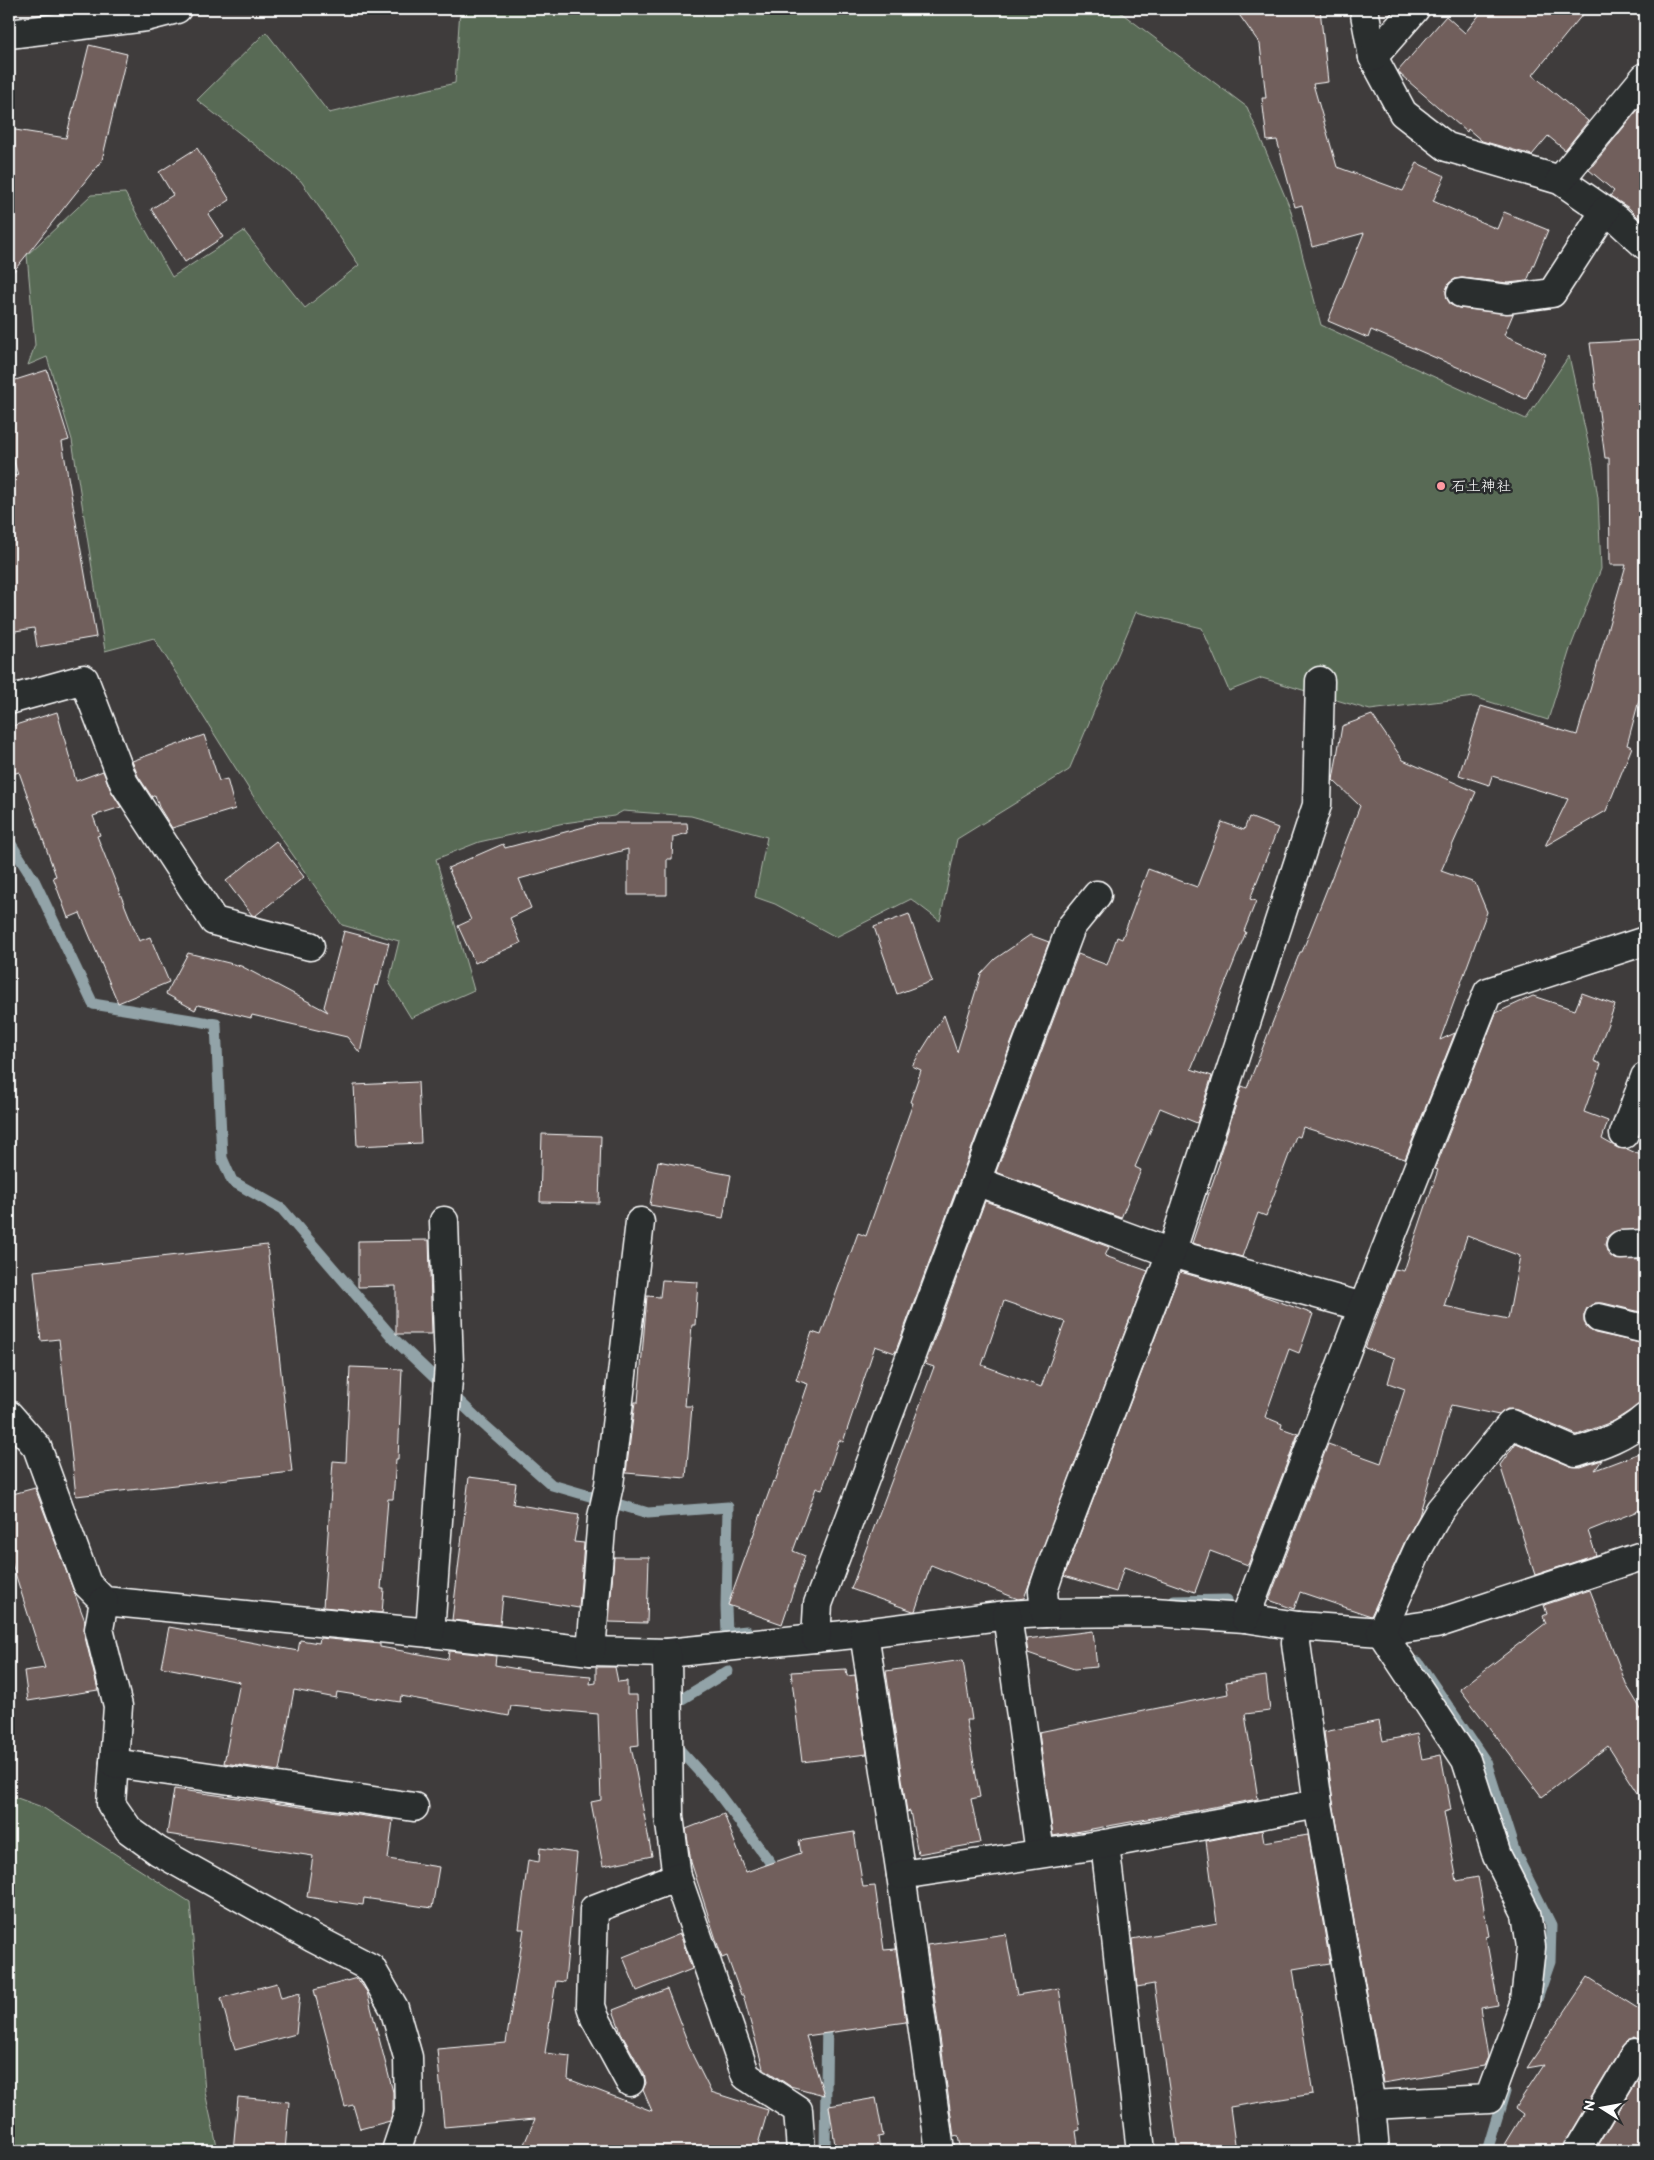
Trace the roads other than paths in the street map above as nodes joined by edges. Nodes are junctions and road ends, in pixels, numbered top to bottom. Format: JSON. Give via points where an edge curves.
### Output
{"nodes":[{"id":1,"x":177,"y":9,"type":"edge"},
{"id":2,"x":1364,"y":9,"type":"edge"},
{"id":3,"x":1416,"y":9,"type":"edge"},
{"id":4,"x":146,"y":13,"type":"edge"},
{"id":5,"x":9,"y":34,"type":"edge"},
{"id":6,"x":1373,"y":57,"type":"junction"},
{"id":7,"x":1645,"y":77,"type":"edge"},
{"id":8,"x":1560,"y":180,"type":"junction"},
{"id":9,"x":1605,"y":211,"type":"junction"},
{"id":10,"x":1645,"y":245,"type":"edge"},
{"id":11,"x":1461,"y":293,"type":"dead end"},
{"id":12,"x":1320,"y":681,"type":"dead end"},
{"id":13,"x":9,"y":700,"type":"edge"},
{"id":14,"x":1097,"y":895,"type":"dead end"},
{"id":15,"x":1645,"y":941,"type":"edge"},
{"id":16,"x":310,"y":946,"type":"dead end"},
{"id":17,"x":1645,"y":1076,"type":"edge"},
{"id":18,"x":1624,"y":1134,"type":"dead end"},
{"id":19,"x":976,"y":1181,"type":"junction"},
{"id":20,"x":444,"y":1221,"type":"dead end"},
{"id":21,"x":640,"y":1222,"type":"dead end"},
{"id":22,"x":1171,"y":1253,"type":"junction"},
{"id":23,"x":1362,"y":1307,"type":"junction"},
{"id":24,"x":1598,"y":1318,"type":"dead end"},
{"id":25,"x":1645,"y":1329,"type":"edge"},
{"id":26,"x":9,"y":1415,"type":"edge"},
{"id":27,"x":1645,"y":1418,"type":"edge"},
{"id":28,"x":1645,"y":1555,"type":"edge"},
{"id":29,"x":104,"y":1601,"type":"junction"},
{"id":30,"x":1044,"y":1602,"type":"junction"},
{"id":31,"x":1007,"y":1615,"type":"junction"},
{"id":32,"x":1245,"y":1618,"type":"junction"},
{"id":33,"x":1298,"y":1626,"type":"junction"},
{"id":34,"x":1381,"y":1632,"type":"junction"},
{"id":35,"x":430,"y":1633,"type":"junction"},
{"id":36,"x":864,"y":1633,"type":"junction"},
{"id":37,"x":816,"y":1638,"type":"junction"},
{"id":38,"x":591,"y":1651,"type":"junction"},
{"id":39,"x":667,"y":1653,"type":"junction"},
{"id":40,"x":114,"y":1763,"type":"junction"},
{"id":41,"x":1318,"y":1804,"type":"junction"},
{"id":42,"x":414,"y":1807,"type":"dead end"},
{"id":43,"x":1105,"y":1844,"type":"junction"},
{"id":44,"x":1040,"y":1853,"type":"junction"},
{"id":45,"x":901,"y":1875,"type":"junction"},
{"id":46,"x":677,"y":1877,"type":"junction"},
{"id":47,"x":1635,"y":2054,"type":"dead end"},
{"id":48,"x":630,"y":2082,"type":"dead end"},
{"id":49,"x":1371,"y":2105,"type":"junction"},
{"id":50,"x":396,"y":2151,"type":"edge"},
{"id":51,"x":800,"y":2151,"type":"edge"},
{"id":52,"x":940,"y":2151,"type":"edge"},
{"id":53,"x":1141,"y":2151,"type":"edge"},
{"id":54,"x":1375,"y":2151,"type":"edge"},
{"id":55,"x":1576,"y":2151,"type":"edge"}],
"edges":[{"from":1,"to":4,"type":"street"},
{"from":2,"to":6,"type":"street"},
{"from":3,"to":6,"type":"street"},
{"from":4,"to":5,"type":"street"},
{"from":6,"to":8,"type":"street","via":[[1404,113],[1447,147]]},
{"from":7,"to":8,"type":"street"},
{"from":8,"to":9,"type":"street"},
{"from":9,"to":10,"type":"street"},
{"from":9,"to":11,"type":"street","via":[[1552,293],[1508,299]]},
{"from":12,"to":22,"type":"street","via":[[1317,805]]},
{"from":13,"to":16,"type":"street","via":[[84,679],[124,783],[214,921]]},
{"from":14,"to":19,"type":"street","via":[[1071,927]]},
{"from":15,"to":23,"type":"street","via":[[1488,992]]},
{"from":17,"to":18,"type":"street"},
{"from":19,"to":22,"type":"street"},
{"from":19,"to":37,"type":"street","via":[[818,1604]]},
{"from":20,"to":35,"type":"street","via":[[449,1365]]},
{"from":21,"to":38,"type":"street","via":[[609,1485],[602,1517]]},
{"from":22,"to":23,"type":"street"},
{"from":22,"to":30,"type":"street"},
{"from":23,"to":32,"type":"street"},
{"from":24,"to":25,"type":"street"},
{"from":26,"to":29,"type":"street","via":[[37,1447],[87,1584]]},
{"from":27,"to":34,"type":"street","via":[[1608,1442],[1576,1452],[1511,1424],[1440,1510],[1420,1545]]},
{"from":28,"to":34,"type":"street","via":[[1436,1624]]},
{"from":29,"to":35,"type":"street"},
{"from":29,"to":40,"type":"street","via":[[99,1629],[118,1706]]},
{"from":30,"to":31,"type":"street"},
{"from":30,"to":32,"type":"street"},
{"from":31,"to":36,"type":"street"},
{"from":31,"to":44,"type":"street"},
{"from":32,"to":33,"type":"street"},
{"from":33,"to":34,"type":"street"},
{"from":33,"to":41,"type":"street","via":[[1296,1643]]},
{"from":34,"to":49,"type":"street","via":[[1466,1760],[1497,1856],[1526,1913],[1531,1947],[1525,2001],[1489,2099]]},
{"from":35,"to":38,"type":"street"},
{"from":36,"to":37,"type":"street"},
{"from":36,"to":45,"type":"street"},
{"from":37,"to":39,"type":"street"},
{"from":38,"to":39,"type":"street"},
{"from":39,"to":46,"type":"street","via":[[669,1816]]},
{"from":40,"to":42,"type":"street"},
{"from":40,"to":50,"type":"street","via":[[111,1804],[129,1830],[158,1851],[371,1968],[394,2008],[408,2057],[409,2112]]},
{"from":41,"to":43,"type":"street"},
{"from":41,"to":49,"type":"street"},
{"from":43,"to":44,"type":"street"},
{"from":43,"to":53,"type":"street"},
{"from":44,"to":45,"type":"street"},
{"from":45,"to":52,"type":"street"},
{"from":46,"to":48,"type":"street","via":[[594,1908],[591,2006]]},
{"from":46,"to":51,"type":"street","via":[[746,2076],[798,2110]]},
{"from":47,"to":55,"type":"street"},
{"from":49,"to":54,"type":"street"}]}
